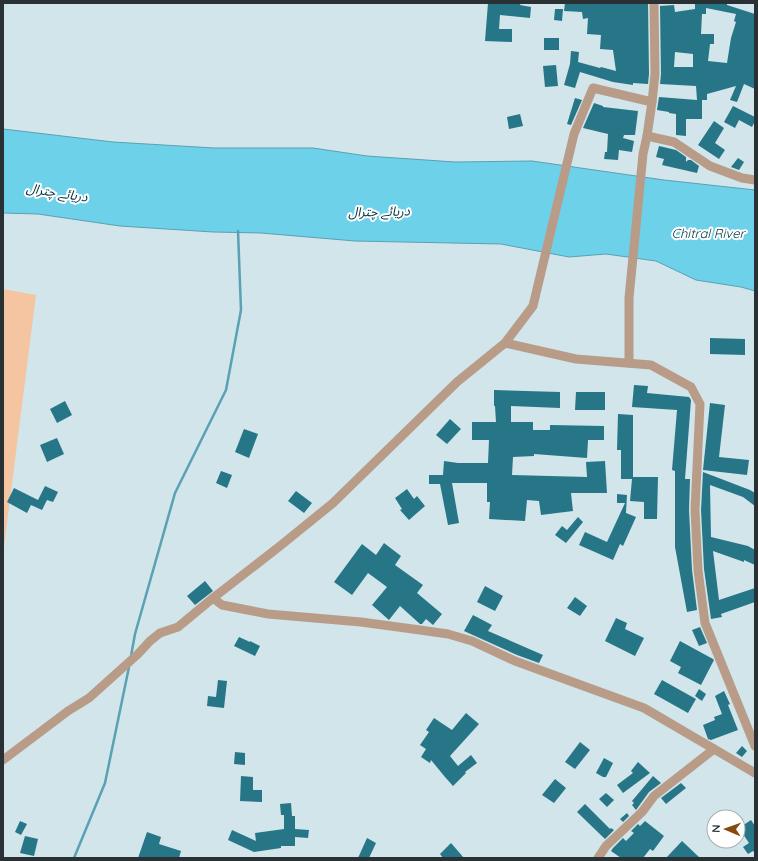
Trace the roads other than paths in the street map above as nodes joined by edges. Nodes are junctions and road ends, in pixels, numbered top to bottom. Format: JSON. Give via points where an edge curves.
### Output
{"nodes":[{"id":1,"x":654,"y":3,"type":"edge"},
{"id":2,"x":652,"y":102,"type":"junction"},
{"id":3,"x":647,"y":136,"type":"junction"},
{"id":4,"x":755,"y":180,"type":"edge"},
{"id":5,"x":505,"y":343,"type":"junction"},
{"id":6,"x":629,"y":364,"type":"junction"},
{"id":7,"x":213,"y":598,"type":"junction"},
{"id":8,"x":755,"y":746,"type":"edge"},
{"id":9,"x":714,"y":749,"type":"junction"},
{"id":10,"x":3,"y":760,"type":"edge"},
{"id":11,"x":755,"y":773,"type":"edge"},
{"id":12,"x":598,"y":858,"type":"edge"}],
"edges":[{"from":1,"to":2,"type":"street","via":[[655,74]]},
{"from":2,"to":3,"type":"street"},
{"from":2,"to":5,"type":"street","via":[[593,88],[574,134],[533,306]]},
{"from":3,"to":4,"type":"street","via":[[674,142],[710,166]]},
{"from":3,"to":6,"type":"street","via":[[629,298]]},
{"from":5,"to":6,"type":"street","via":[[576,359]]},
{"from":5,"to":7,"type":"street","via":[[457,382],[333,503]]},
{"from":6,"to":8,"type":"street","via":[[651,366],[690,387],[700,404],[694,510],[705,624]]},
{"from":7,"to":9,"type":"street","via":[[222,605],[268,614],[362,622],[472,641],[515,662],[644,708]]},
{"from":7,"to":10,"type":"street","via":[[178,627],[160,633],[89,698]]},
{"from":9,"to":11,"type":"street"},
{"from":9,"to":12,"type":"street","via":[[654,796],[642,812],[606,846]]}]}
